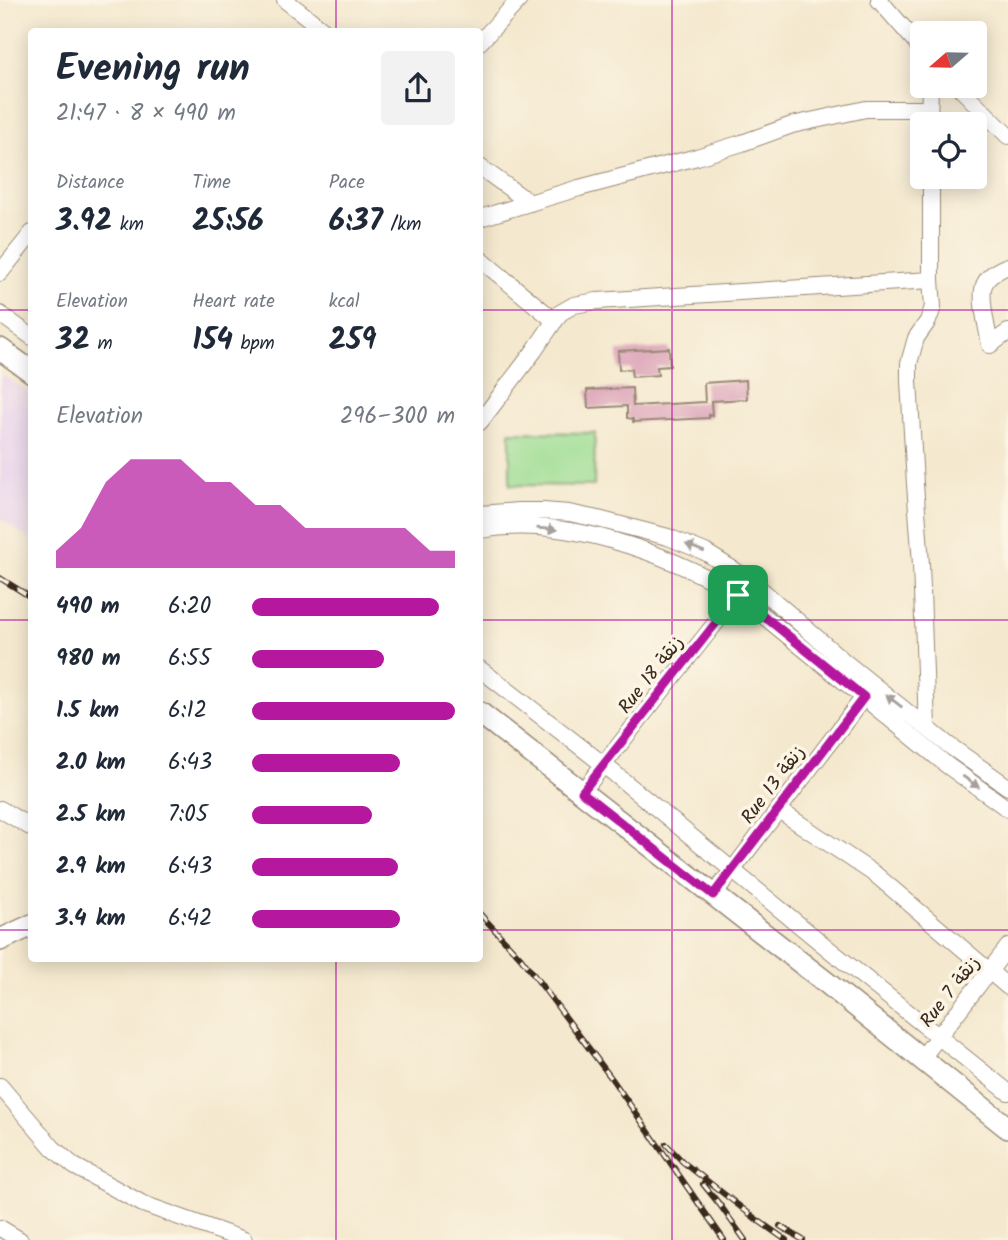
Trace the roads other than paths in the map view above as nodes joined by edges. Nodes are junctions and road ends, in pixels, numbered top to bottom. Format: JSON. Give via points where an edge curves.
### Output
{"nodes":[{"id":1,"x":285,"y":0,"type":"edge"},
{"id":2,"x":519,"y":0,"type":"edge"},
{"id":3,"x":879,"y":0,"type":"edge"},
{"id":4,"x":321,"y":28,"type":"edge"},
{"id":5,"x":910,"y":35,"type":"edge"},
{"id":6,"x":483,"y":39,"type":"edge"},
{"id":7,"x":970,"y":98,"type":"edge"},
{"id":8,"x":910,"y":115,"type":"edge"},
{"id":9,"x":1008,"y":136,"type":"edge"},
{"id":10,"x":483,"y":169,"type":"edge"},
{"id":11,"x":931,"y":189,"type":"edge"},
{"id":12,"x":530,"y":203,"type":"junction"},
{"id":13,"x":483,"y":217,"type":"edge"},
{"id":14,"x":28,"y":238,"type":"edge"},
{"id":15,"x":483,"y":261,"type":"edge"},
{"id":16,"x":1008,"y":266,"type":"edge"},
{"id":17,"x":0,"y":273,"type":"edge"},
{"id":18,"x":931,"y":280,"type":"junction"},
{"id":19,"x":0,"y":314,"type":"edge"},
{"id":20,"x":555,"y":321,"type":"junction"},
{"id":21,"x":1008,"y":332,"type":"edge"},
{"id":22,"x":28,"y":334,"type":"edge"},
{"id":23,"x":0,"y":349,"type":"edge"},
{"id":24,"x":28,"y":369,"type":"edge"},
{"id":25,"x":483,"y":418,"type":"edge"},
{"id":26,"x":483,"y":514,"type":"edge"},
{"id":27,"x":483,"y":530,"type":"edge"},
{"id":28,"x":750,"y":580,"type":"junction"},
{"id":29,"x":738,"y":595,"type":"junction"},
{"id":30,"x":483,"y":671,"type":"edge"},
{"id":31,"x":864,"y":697,"type":"junction"},
{"id":32,"x":483,"y":715,"type":"edge"},
{"id":33,"x":927,"y":727,"type":"junction"},
{"id":34,"x":604,"y":765,"type":"junction"},
{"id":35,"x":1008,"y":787,"type":"edge"},
{"id":36,"x":582,"y":792,"type":"junction"},
{"id":37,"x":1008,"y":808,"type":"edge"},
{"id":38,"x":0,"y":809,"type":"edge"},
{"id":39,"x":779,"y":810,"type":"junction"},
{"id":40,"x":28,"y":826,"type":"edge"},
{"id":41,"x":733,"y":871,"type":"junction"},
{"id":42,"x":713,"y":895,"type":"junction"},
{"id":43,"x":28,"y":927,"type":"edge"},
{"id":44,"x":0,"y":940,"type":"edge"},
{"id":45,"x":1008,"y":947,"type":"edge"},
{"id":46,"x":989,"y":972,"type":"junction"},
{"id":47,"x":1008,"y":987,"type":"edge"},
{"id":48,"x":939,"y":1037,"type":"junction"},
{"id":49,"x":921,"y":1059,"type":"junction"},
{"id":50,"x":0,"y":1086,"type":"edge"},
{"id":51,"x":1008,"y":1092,"type":"edge"},
{"id":52,"x":1008,"y":1128,"type":"edge"},
{"id":53,"x":0,"y":1228,"type":"edge"},
{"id":54,"x":20,"y":1240,"type":"edge"},
{"id":55,"x":244,"y":1240,"type":"edge"}],
"edges":[{"from":1,"to":4,"type":"street"},
{"from":2,"to":6,"type":"street"},
{"from":3,"to":5,"type":"street"},
{"from":7,"to":9,"type":"street"},
{"from":8,"to":12,"type":"street","via":[[866,109],[792,125],[697,157]]},
{"from":10,"to":12,"type":"street"},
{"from":11,"to":18,"type":"street"},
{"from":12,"to":13,"type":"street"},
{"from":14,"to":17,"type":"street"},
{"from":15,"to":20,"type":"street"},
{"from":16,"to":21,"type":"street","via":[[985,282],[983,292],[990,345]]},
{"from":18,"to":20,"type":"street","via":[[584,302],[567,308]]},
{"from":18,"to":33,"type":"street","via":[[933,307],[909,363]]},
{"from":19,"to":22,"type":"street"},
{"from":20,"to":25,"type":"street"},
{"from":23,"to":24,"type":"main road"},
{"from":28,"to":26,"type":"street","one_way":true,"via":[[705,552],[668,537],[598,519],[542,510]]},
{"from":27,"to":29,"type":"street","one_way":true,"via":[[524,527],[606,539],[692,569]]},
{"from":28,"to":29,"type":"street","name":"Rue 18 زنقة"},
{"from":33,"to":28,"type":"street","one_way":true},
{"from":29,"to":31,"type":"street"},
{"from":29,"to":34,"type":"street","name":"Rue 18 زنقة"},
{"from":30,"to":34,"type":"street"},
{"from":31,"to":37,"type":"street","one_way":true},
{"from":31,"to":39,"type":"street","name":"Rue 13 زنقة"},
{"from":32,"to":36,"type":"main road"},
{"from":33,"to":35,"type":"street"},
{"from":34,"to":36,"type":"street","name":"Rue 18 زنقة"},
{"from":34,"to":41,"type":"street"},
{"from":36,"to":42,"type":"main road"},
{"from":38,"to":40,"type":"street"},
{"from":39,"to":41,"type":"street","name":"Rue 13 زنقة"},
{"from":39,"to":46,"type":"street","via":[[876,875]]},
{"from":41,"to":42,"type":"street","name":"Rue 13 زنقة"},
{"from":41,"to":48,"type":"street"},
{"from":42,"to":49,"type":"main road"},
{"from":43,"to":44,"type":"main road"},
{"from":45,"to":46,"type":"street","name":"Rue 7 زنقة"},
{"from":46,"to":47,"type":"street"},
{"from":46,"to":48,"type":"street","name":"Rue 7 زنقة"},
{"from":48,"to":49,"type":"street","name":"Rue 7 زنقة"},
{"from":48,"to":51,"type":"street"},
{"from":49,"to":52,"type":"main road"},
{"from":50,"to":55,"type":"street","via":[[74,1166],[144,1204]]},
{"from":53,"to":54,"type":"street"}]}
